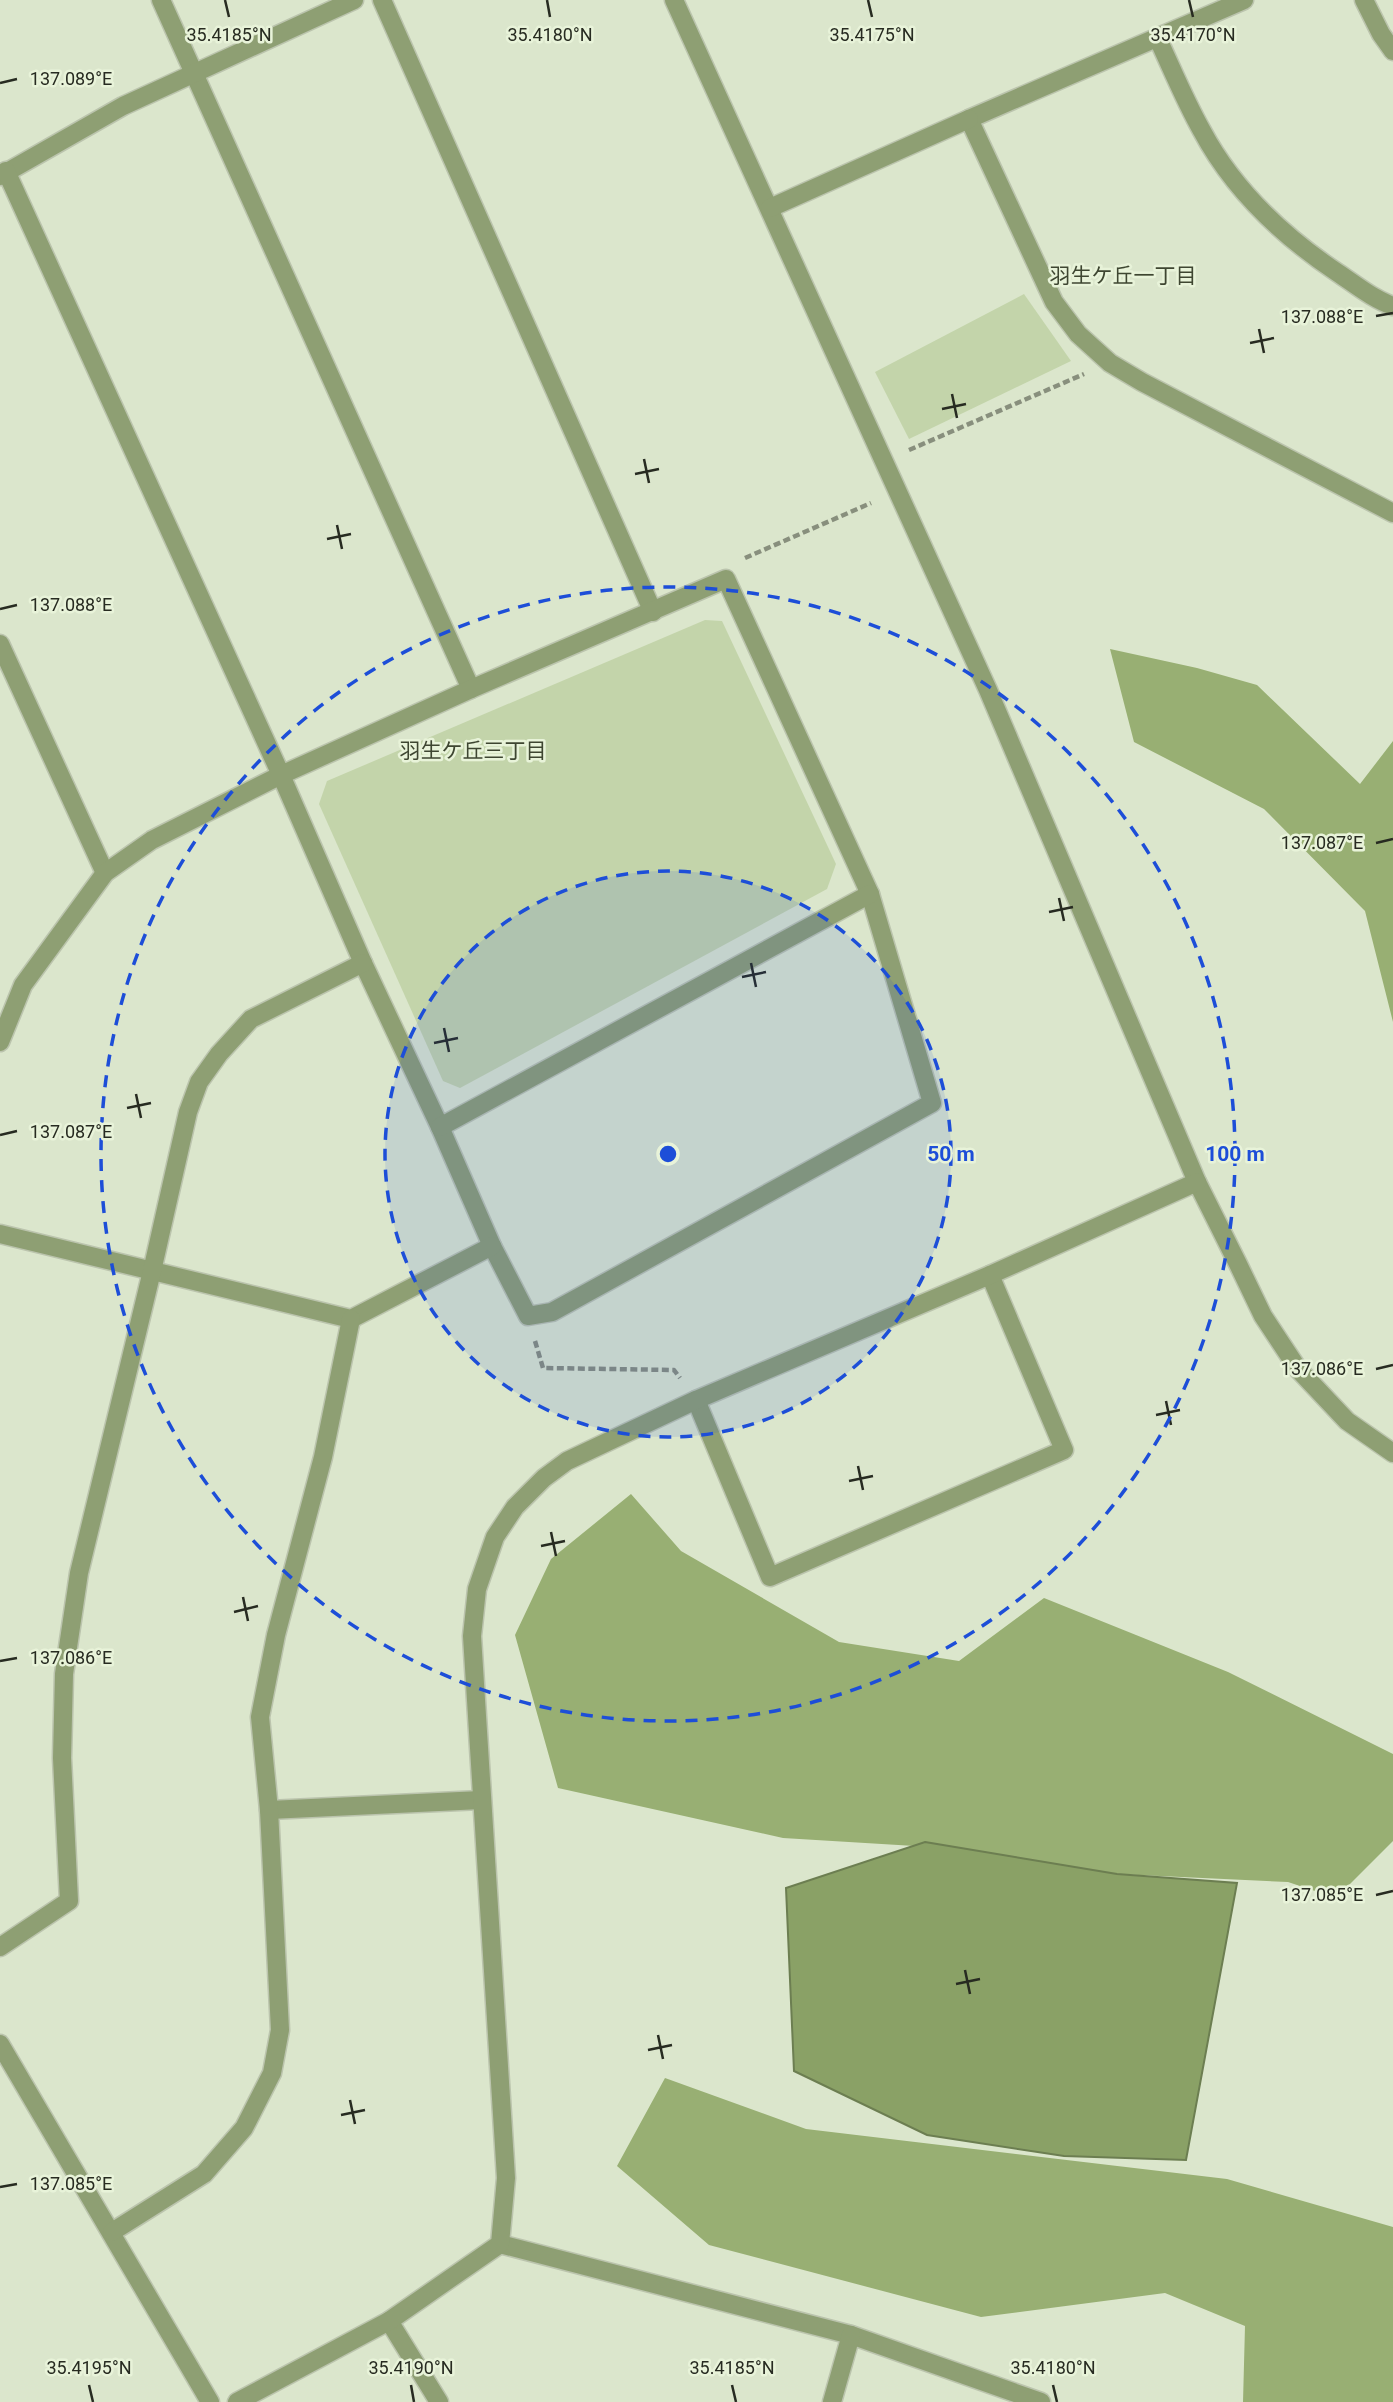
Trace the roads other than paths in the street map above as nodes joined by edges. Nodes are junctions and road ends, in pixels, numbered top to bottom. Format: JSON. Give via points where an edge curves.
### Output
{"nodes":[{"id":1,"x":161,"y":0,"type":"edge"},
{"id":2,"x":354,"y":0,"type":"edge"},
{"id":3,"x":382,"y":0,"type":"edge"},
{"id":4,"x":674,"y":0,"type":"edge"},
{"id":5,"x":1244,"y":0,"type":"edge"},
{"id":6,"x":1364,"y":0,"type":"edge"},
{"id":7,"x":1158,"y":39,"type":"junction"},
{"id":8,"x":1393,"y":51,"type":"edge"},
{"id":9,"x":194,"y":74,"type":"junction"},
{"id":10,"x":969,"y":119,"type":"junction"},
{"id":11,"x":3,"y":174,"type":"edge"},
{"id":12,"x":770,"y":208,"type":"junction"},
{"id":13,"x":1393,"y":306,"type":"edge"},
{"id":14,"x":1393,"y":513,"type":"edge"},
{"id":15,"x":653,"y":612,"type":"junction"},
{"id":16,"x":0,"y":644,"type":"edge"},
{"id":17,"x":471,"y":689,"type":"junction"},
{"id":18,"x":281,"y":775,"type":"junction"},
{"id":19,"x":105,"y":873,"type":"junction"},
{"id":20,"x":870,"y":894,"type":"junction"},
{"id":21,"x":363,"y":963,"type":"junction"},
{"id":22,"x":0,"y":1042,"type":"edge"},
{"id":23,"x":440,"y":1127,"type":"junction"},
{"id":24,"x":1197,"y":1182,"type":"junction"},
{"id":25,"x":0,"y":1234,"type":"edge"},
{"id":26,"x":492,"y":1246,"type":"junction"},
{"id":27,"x":152,"y":1271,"type":"junction"},
{"id":28,"x":990,"y":1275,"type":"junction"},
{"id":29,"x":351,"y":1319,"type":"junction"},
{"id":30,"x":696,"y":1400,"type":"junction"},
{"id":31,"x":1393,"y":1453,"type":"edge"},
{"id":32,"x":481,"y":1800,"type":"junction"},
{"id":33,"x":269,"y":1810,"type":"junction"},
{"id":34,"x":0,"y":1947,"type":"edge"},
{"id":35,"x":0,"y":2044,"type":"edge"},
{"id":36,"x":112,"y":2232,"type":"junction"},
{"id":37,"x":500,"y":2244,"type":"junction"},
{"id":38,"x":389,"y":2321,"type":"junction"},
{"id":39,"x":851,"y":2335,"type":"junction"},
{"id":40,"x":210,"y":2402,"type":"edge"},
{"id":41,"x":237,"y":2402,"type":"edge"},
{"id":42,"x":439,"y":2402,"type":"edge"},
{"id":43,"x":832,"y":2402,"type":"edge"},
{"id":44,"x":1041,"y":2402,"type":"edge"}],
"edges":[{"from":1,"to":9,"type":"street"},
{"from":2,"to":9,"type":"street"},
{"from":3,"to":15,"type":"street"},
{"from":4,"to":12,"type":"street"},
{"from":5,"to":7,"type":"street"},
{"from":6,"to":8,"type":"street"},
{"from":7,"to":10,"type":"street"},
{"from":7,"to":13,"type":"street","via":[[1202,131],[1231,176],[1278,226],[1324,263]]},
{"from":9,"to":11,"type":"street","via":[[123,106]]},
{"from":9,"to":17,"type":"street"},
{"from":10,"to":12,"type":"street"},
{"from":10,"to":14,"type":"street","via":[[1054,302],[1078,334],[1110,363],[1142,382]]},
{"from":11,"to":18,"type":"street"},
{"from":12,"to":24,"type":"street","via":[[988,690]]},
{"from":15,"to":17,"type":"street"},
{"from":15,"to":20,"type":"street","via":[[726,579]]},
{"from":16,"to":19,"type":"street"},
{"from":17,"to":18,"type":"street"},
{"from":18,"to":19,"type":"street","via":[[152,840]]},
{"from":18,"to":21,"type":"street"},
{"from":19,"to":22,"type":"street","via":[[23,985]]},
{"from":20,"to":23,"type":"street"},
{"from":20,"to":26,"type":"street","via":[[932,1103],[552,1312],[528,1316]]},
{"from":21,"to":23,"type":"street"},
{"from":21,"to":27,"type":"street","via":[[251,1019],[199,1082]]},
{"from":23,"to":26,"type":"street"},
{"from":24,"to":28,"type":"street"},
{"from":24,"to":31,"type":"street","via":[[1263,1316],[1298,1368],[1347,1421]]},
{"from":25,"to":27,"type":"street"},
{"from":26,"to":29,"type":"street"},
{"from":27,"to":29,"type":"street"},
{"from":27,"to":34,"type":"street","via":[[79,1573],[64,1674],[62,1758],[69,1901]]},
{"from":28,"to":30,"type":"street"},
{"from":28,"to":30,"type":"street","via":[[1064,1450],[770,1577]]},
{"from":29,"to":33,"type":"street","via":[[260,1717]]},
{"from":30,"to":32,"type":"street","via":[[567,1461],[514,1507],[495,1537],[477,1589],[472,1636]]},
{"from":32,"to":33,"type":"street"},
{"from":32,"to":37,"type":"street","via":[[506,2178]]},
{"from":33,"to":36,"type":"street","via":[[280,2030],[272,2073],[244,2128],[204,2174]]},
{"from":35,"to":36,"type":"street"},
{"from":36,"to":40,"type":"street"},
{"from":37,"to":38,"type":"street"},
{"from":37,"to":39,"type":"street"},
{"from":38,"to":41,"type":"street"},
{"from":38,"to":42,"type":"street"},
{"from":39,"to":43,"type":"street"},
{"from":39,"to":44,"type":"street"}]}
